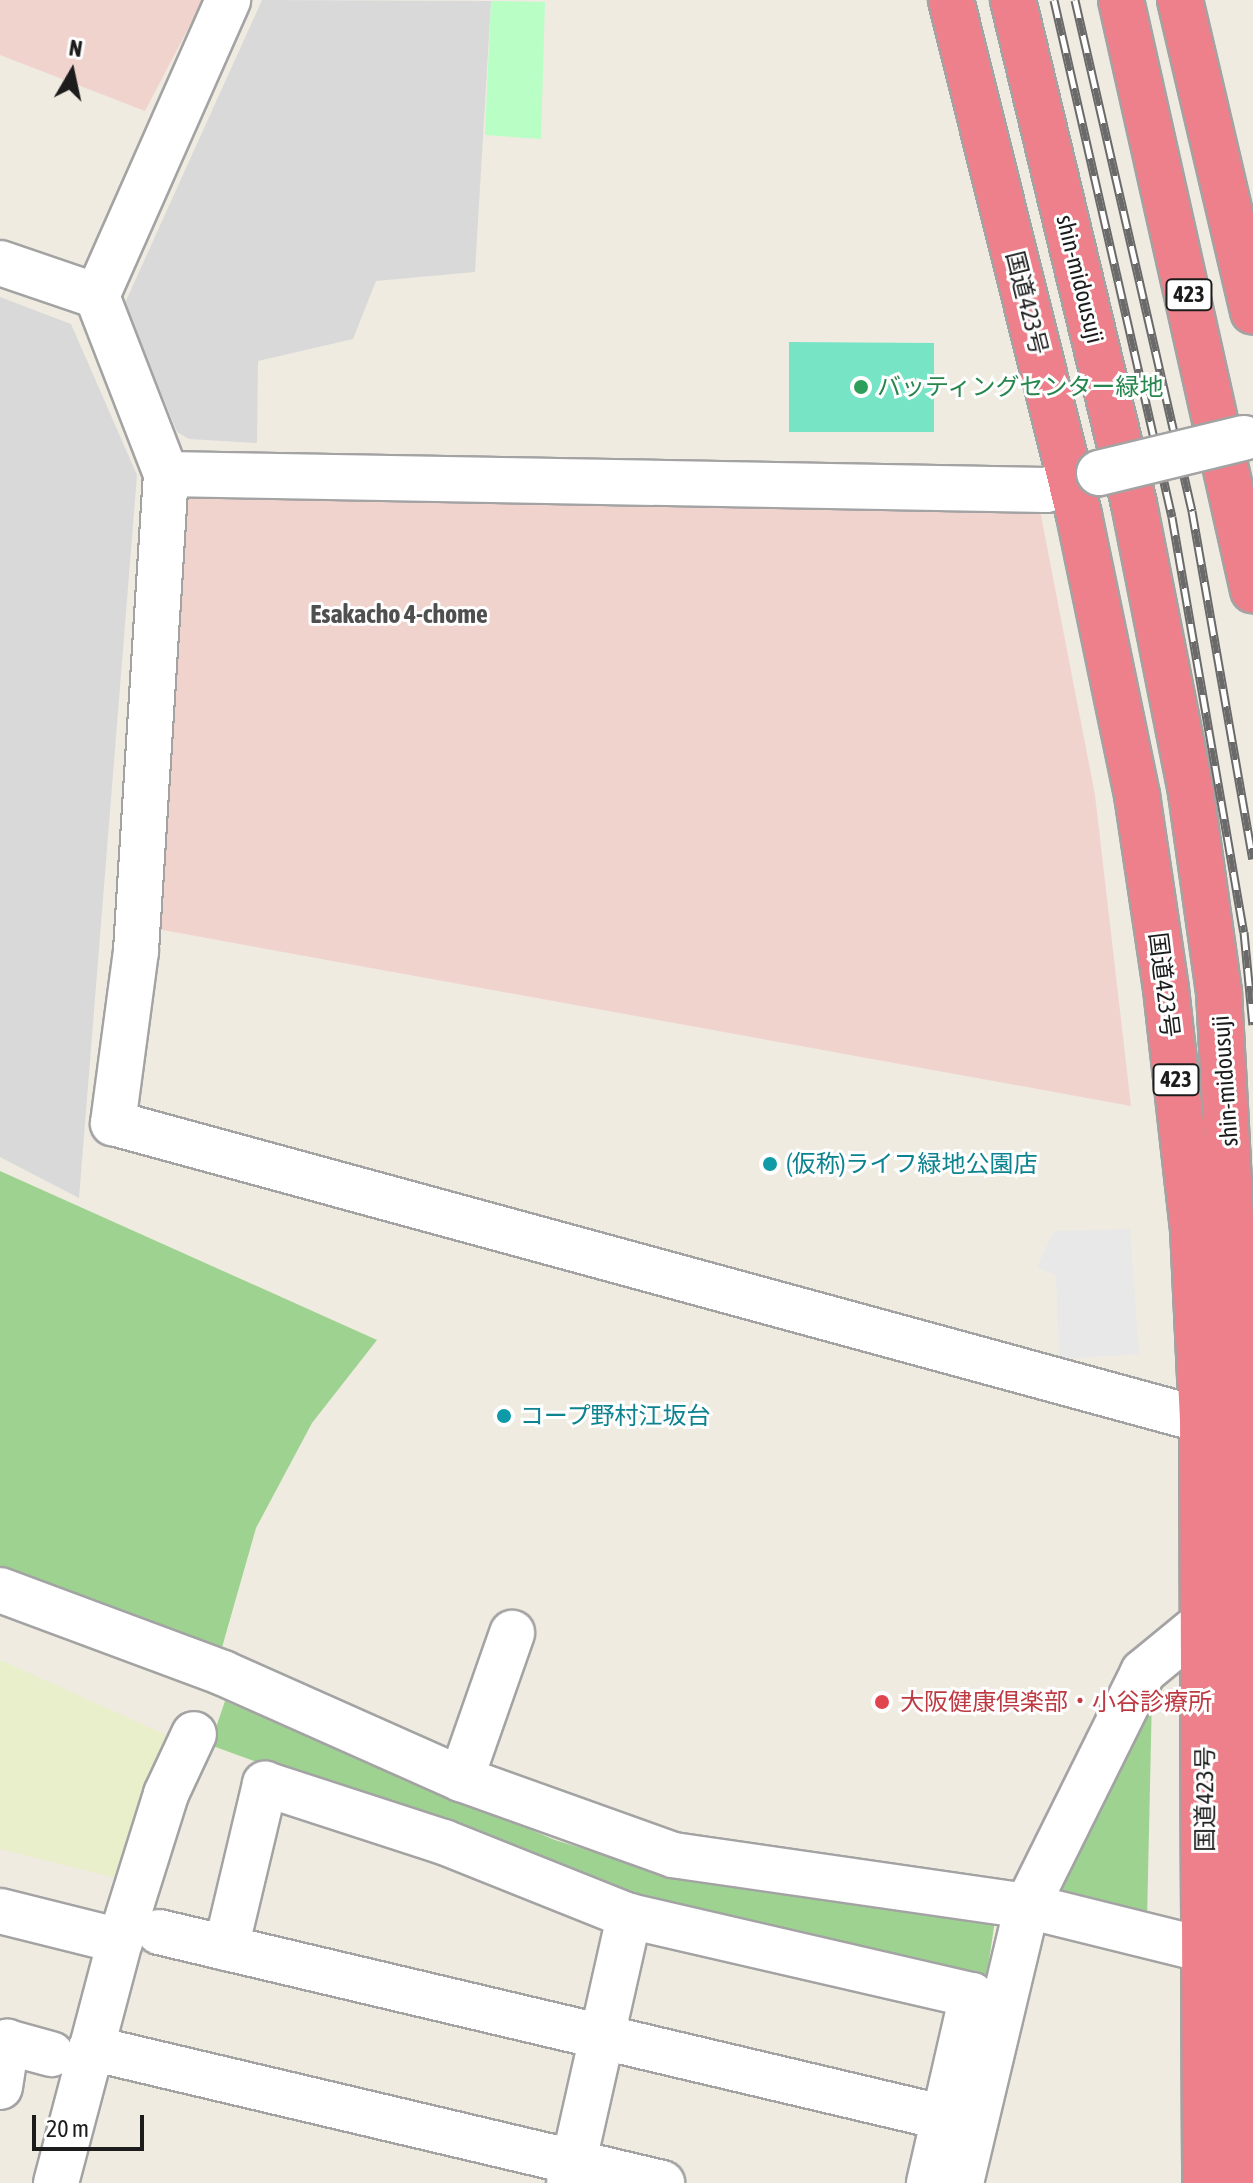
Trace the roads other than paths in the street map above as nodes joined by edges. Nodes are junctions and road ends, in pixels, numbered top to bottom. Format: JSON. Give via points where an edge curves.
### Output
{"nodes":[{"id":1,"x":228,"y":0,"type":"edge"},
{"id":2,"x":951,"y":0,"type":"edge"},
{"id":3,"x":1013,"y":0,"type":"edge"},
{"id":4,"x":1121,"y":0,"type":"edge"},
{"id":5,"x":1180,"y":0,"type":"edge"},
{"id":6,"x":0,"y":263,"type":"edge"},
{"id":7,"x":97,"y":296,"type":"junction"},
{"id":8,"x":1253,"y":312,"type":"edge"},
{"id":9,"x":1249,"y":436,"type":"edge"},
{"id":10,"x":166,"y":474,"type":"junction"},
{"id":11,"x":1085,"y":477,"type":"junction"},
{"id":12,"x":1253,"y":590,"type":"edge"},
{"id":13,"x":1202,"y":1420,"type":"junction"},
{"id":14,"x":0,"y":1590,"type":"edge"},
{"id":15,"x":1205,"y":1621,"type":"junction"},
{"id":16,"x":512,"y":1633,"type":"dead end"},
{"id":17,"x":194,"y":1734,"type":"dead end"},
{"id":18,"x":461,"y":1779,"type":"junction"},
{"id":19,"x":1027,"y":1906,"type":"junction"},
{"id":20,"x":0,"y":1911,"type":"edge"},
{"id":21,"x":629,"y":1916,"type":"junction"},
{"id":22,"x":140,"y":1937,"type":"junction"},
{"id":23,"x":226,"y":1948,"type":"junction"},
{"id":24,"x":1205,"y":1950,"type":"junction"},
{"id":25,"x":602,"y":2037,"type":"junction"},
{"id":26,"x":71,"y":2051,"type":"junction"},
{"id":27,"x":0,"y":2087,"type":"edge"},
{"id":28,"x":945,"y":2118,"type":"junction"},
{"id":29,"x":571,"y":2173,"type":"edge"},
{"id":30,"x":56,"y":2183,"type":"edge"},
{"id":31,"x":662,"y":2183,"type":"edge"},
{"id":32,"x":929,"y":2183,"type":"edge"},
{"id":33,"x":961,"y":2183,"type":"edge"},
{"id":34,"x":1205,"y":2183,"type":"edge"},
{"id":35,"x":1248,"y":2183,"type":"edge"}],
"edges":[{"from":1,"to":7,"type":"street"},
{"from":2,"to":11,"type":"highway","name":"国道423号","number":"423"},
{"from":3,"to":35,"type":"highway","name":"shin-midousuji","number":"423","via":[[1134,504],[1191,793],[1219,992],[1242,1430]]},
{"from":4,"to":12,"type":"highway","number":"423"},
{"from":5,"to":8,"type":"highway","number":"423"},
{"from":6,"to":7,"type":"street"},
{"from":7,"to":10,"type":"street"},
{"from":9,"to":11,"type":"street","bridge":true},
{"from":10,"to":11,"type":"street","via":[[1046,490]]},
{"from":10,"to":13,"type":"street","via":[[136,951],[113,1123]]},
{"from":11,"to":13,"type":"highway","name":"国道423号","number":"423","via":[[1166,989],[1193,1229]]},
{"from":13,"to":15,"type":"highway","name":"国道423号","number":"423"},
{"from":14,"to":18,"type":"street","via":[[223,1673]]},
{"from":15,"to":19,"type":"street","via":[[1143,1672]]},
{"from":15,"to":24,"type":"highway","name":"国道423号","number":"423"},
{"from":16,"to":18,"type":"street"},
{"from":17,"to":22,"type":"street","via":[[166,1794]]},
{"from":18,"to":19,"type":"street","via":[[673,1855]]},
{"from":19,"to":24,"type":"street"},
{"from":19,"to":33,"type":"street"},
{"from":20,"to":22,"type":"street"},
{"from":21,"to":23,"type":"street","via":[[444,1842],[265,1784]]},
{"from":21,"to":25,"type":"street"},
{"from":21,"to":28,"type":"street","via":[[972,1995]]},
{"from":22,"to":23,"type":"street"},
{"from":22,"to":26,"type":"street"},
{"from":23,"to":25,"type":"street"},
{"from":24,"to":34,"type":"highway","name":"国道423号","number":"423"},
{"from":25,"to":28,"type":"street"},
{"from":25,"to":29,"type":"street"},
{"from":26,"to":27,"type":"street","via":[[7,2042]]},
{"from":26,"to":29,"type":"street"},
{"from":26,"to":30,"type":"street"},
{"from":28,"to":32,"type":"street"},
{"from":29,"to":31,"type":"street"}]}
